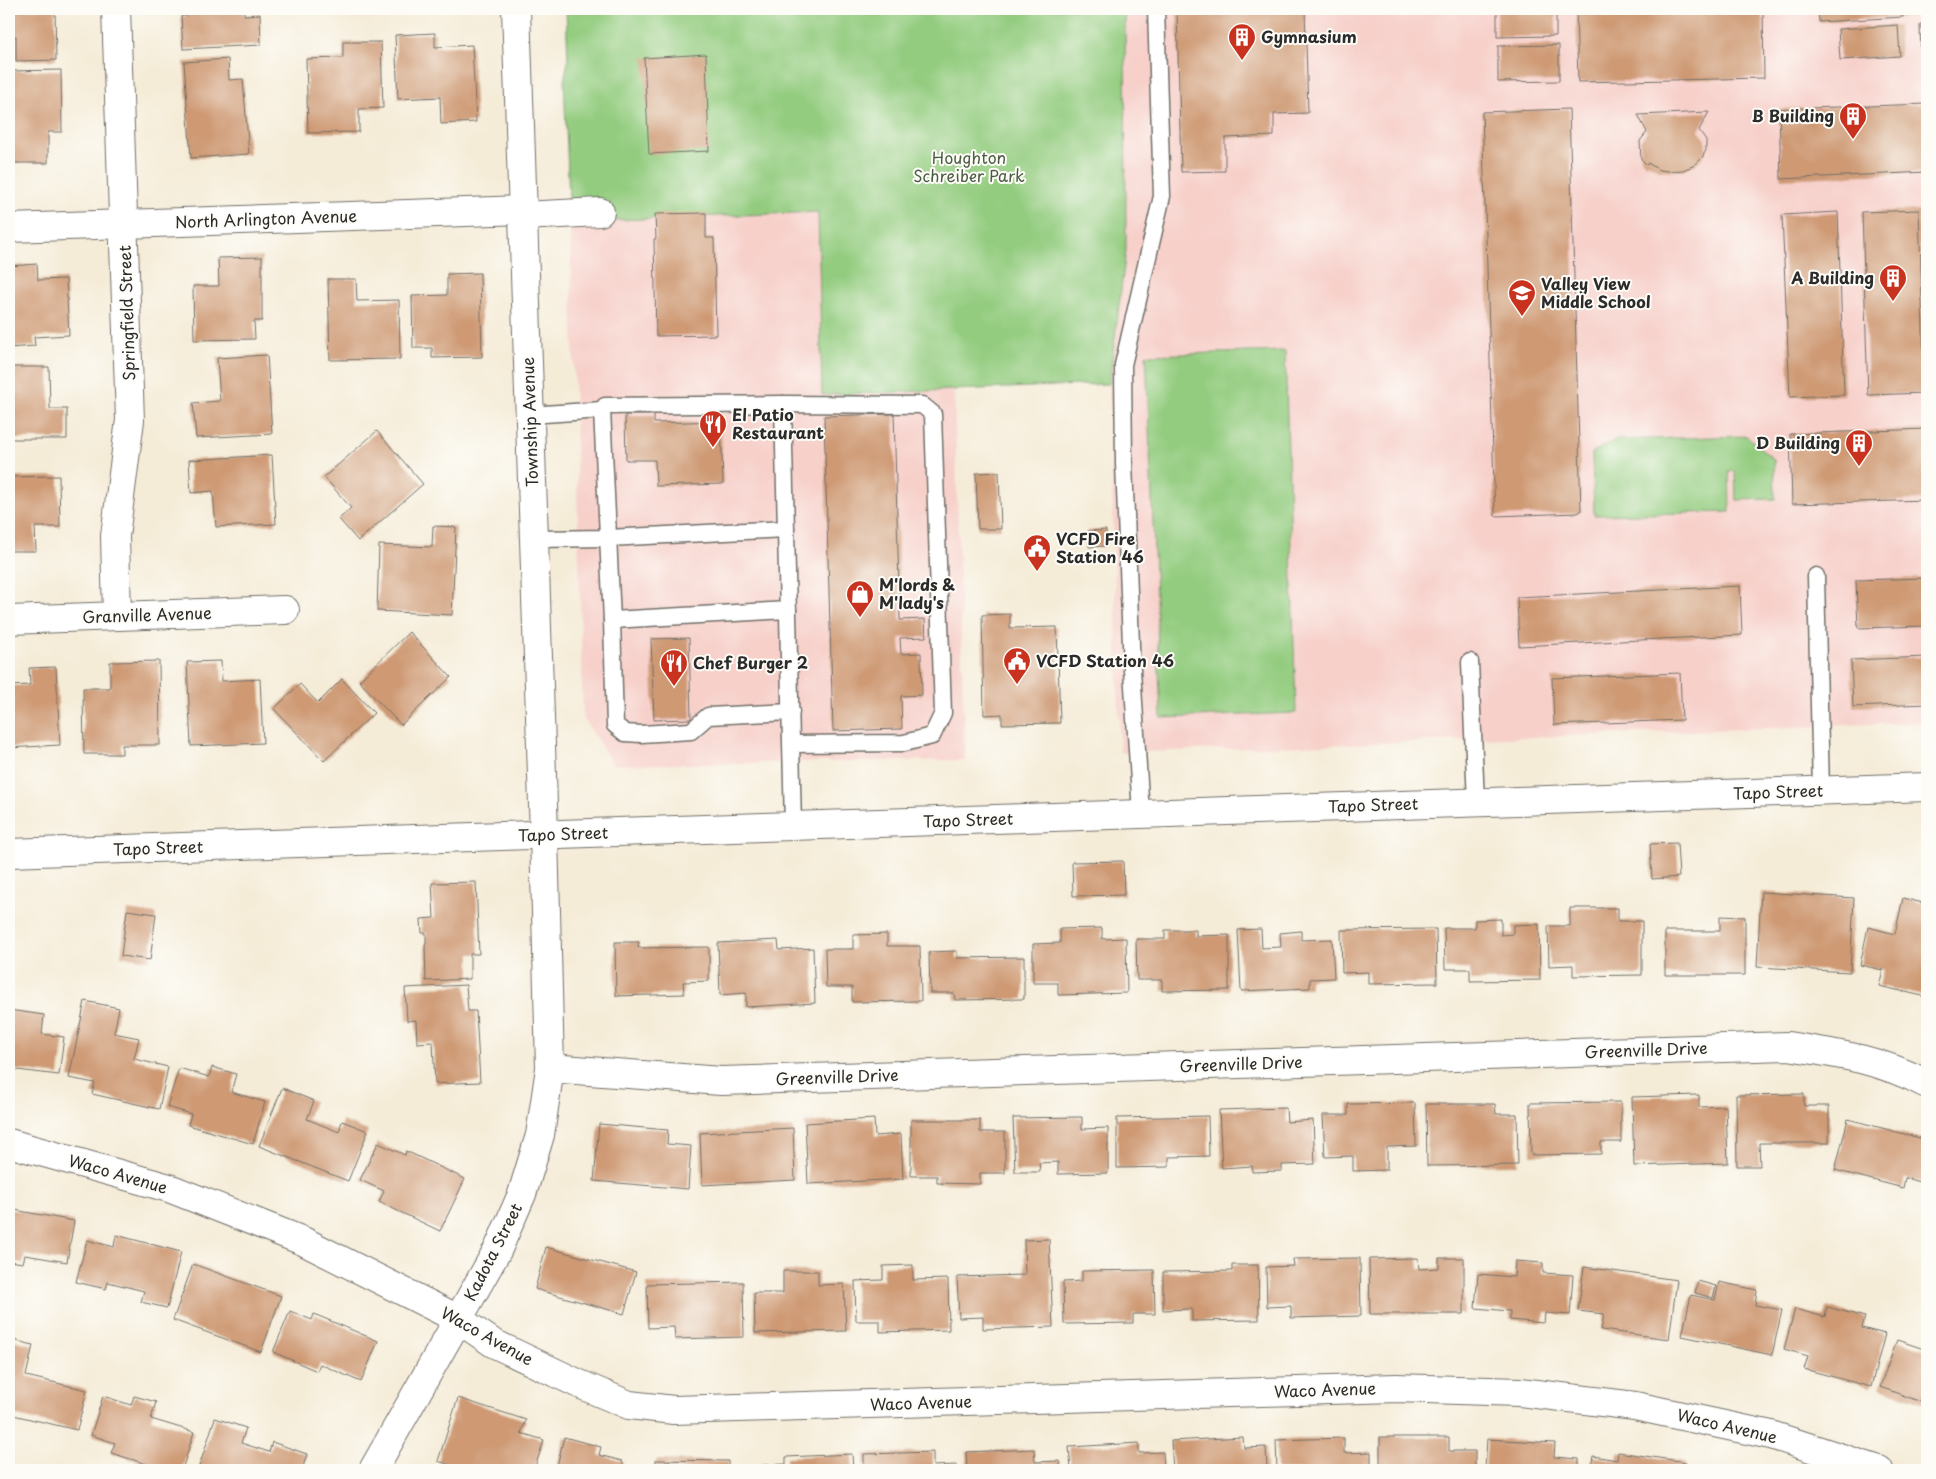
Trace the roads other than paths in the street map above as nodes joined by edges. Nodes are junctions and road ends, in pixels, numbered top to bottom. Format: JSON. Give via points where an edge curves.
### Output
{"nodes":[{"id":1,"x":116,"y":9,"type":"edge"},
{"id":2,"x":516,"y":9,"type":"edge"},
{"id":3,"x":1156,"y":9,"type":"edge"},
{"id":4,"x":600,"y":212,"type":"dead end"},
{"id":5,"x":523,"y":213,"type":"junction"},
{"id":6,"x":124,"y":224,"type":"junction"},
{"id":7,"x":9,"y":228,"type":"edge"},
{"id":8,"x":783,"y":404,"type":"junction"},
{"id":9,"x":602,"y":410,"type":"junction"},
{"id":10,"x":530,"y":415,"type":"junction"},
{"id":11,"x":786,"y":529,"type":"junction"},
{"id":12,"x":608,"y":538,"type":"junction"},
{"id":13,"x":534,"y":539,"type":"junction"},
{"id":14,"x":1816,"y":576,"type":"dead end"},
{"id":15,"x":285,"y":610,"type":"dead end"},
{"id":16,"x":788,"y":610,"type":"junction"},
{"id":17,"x":117,"y":616,"type":"junction"},
{"id":18,"x":9,"y":620,"type":"edge"},
{"id":19,"x":612,"y":620,"type":"junction"},
{"id":20,"x":1470,"y":662,"type":"dead end"},
{"id":21,"x":791,"y":712,"type":"junction"},
{"id":22,"x":791,"y":744,"type":"junction"},
{"id":23,"x":1927,"y":787,"type":"edge"},
{"id":24,"x":1821,"y":791,"type":"junction"},
{"id":25,"x":1476,"y":802,"type":"junction"},
{"id":26,"x":1141,"y":814,"type":"junction"},
{"id":27,"x":793,"y":826,"type":"junction"},
{"id":28,"x":544,"y":834,"type":"junction"},
{"id":29,"x":9,"y":853,"type":"edge"},
{"id":30,"x":550,"y":1068,"type":"junction"},
{"id":31,"x":1927,"y":1084,"type":"edge"},
{"id":32,"x":9,"y":1143,"type":"edge"},
{"id":33,"x":458,"y":1319,"type":"junction"},
{"id":34,"x":374,"y":1470,"type":"edge"},
{"id":35,"x":1879,"y":1470,"type":"edge"}],
"edges":[{"from":1,"to":6,"type":"street","name":"Springfield Street"},
{"from":2,"to":5,"type":"street","name":"Township Avenue"},
{"from":3,"to":26,"type":"lane","via":[[1162,196],[1123,365],[1132,670]]},
{"from":4,"to":5,"type":"street","name":"North Arlington Avenue"},
{"from":5,"to":6,"type":"street","name":"North Arlington Avenue"},
{"from":5,"to":10,"type":"street","name":"Township Avenue"},
{"from":6,"to":7,"type":"street","name":"North Arlington Avenue"},
{"from":6,"to":17,"type":"street","name":"Springfield Street","via":[[130,420],[116,536]]},
{"from":8,"to":9,"type":"lane","via":[[605,406]]},
{"from":8,"to":11,"type":"lane"},
{"from":8,"to":22,"type":"lane","via":[[922,405],[933,414],[943,713],[932,736],[904,743]]},
{"from":9,"to":10,"type":"lane"},
{"from":9,"to":12,"type":"lane"},
{"from":10,"to":13,"type":"street","name":"Township Avenue"},
{"from":11,"to":12,"type":"lane"},
{"from":11,"to":16,"type":"lane"},
{"from":12,"to":13,"type":"lane"},
{"from":12,"to":19,"type":"lane"},
{"from":13,"to":28,"type":"street","name":"Township Avenue"},
{"from":14,"to":24,"type":"lane"},
{"from":15,"to":17,"type":"street","name":"Granville Avenue"},
{"from":16,"to":19,"type":"lane"},
{"from":16,"to":21,"type":"lane"},
{"from":17,"to":18,"type":"street","name":"Granville Avenue"},
{"from":19,"to":21,"type":"lane","via":[[615,725],[625,733],[691,731],[708,716]]},
{"from":20,"to":25,"type":"lane"},
{"from":21,"to":22,"type":"lane"},
{"from":22,"to":27,"type":"lane"},
{"from":23,"to":24,"type":"street","name":"Tapo Street"},
{"from":24,"to":25,"type":"street","name":"Tapo Street"},
{"from":25,"to":26,"type":"street","name":"Tapo Street"},
{"from":26,"to":27,"type":"street","name":"Tapo Street"},
{"from":27,"to":28,"type":"street","name":"Tapo Street"},
{"from":28,"to":29,"type":"street","name":"Tapo Street"},
{"from":28,"to":30,"type":"street","name":"Kadota Street"},
{"from":30,"to":31,"type":"street","name":"Greenville Drive","via":[[721,1081],[1788,1046],[1852,1055],[1901,1070]]},
{"from":30,"to":33,"type":"street","name":"Kadota Street","via":[[540,1135],[522,1194],[498,1249]]},
{"from":32,"to":33,"type":"street","name":"Waco Avenue","via":[[169,1188],[304,1241]]},
{"from":33,"to":34,"type":"street","name":"Kadota Street"},
{"from":33,"to":35,"type":"street","name":"Waco Avenue","via":[[493,1343],[586,1387],[629,1405],[674,1410],[1396,1388],[1520,1392],[1635,1406],[1771,1435]]}]}
